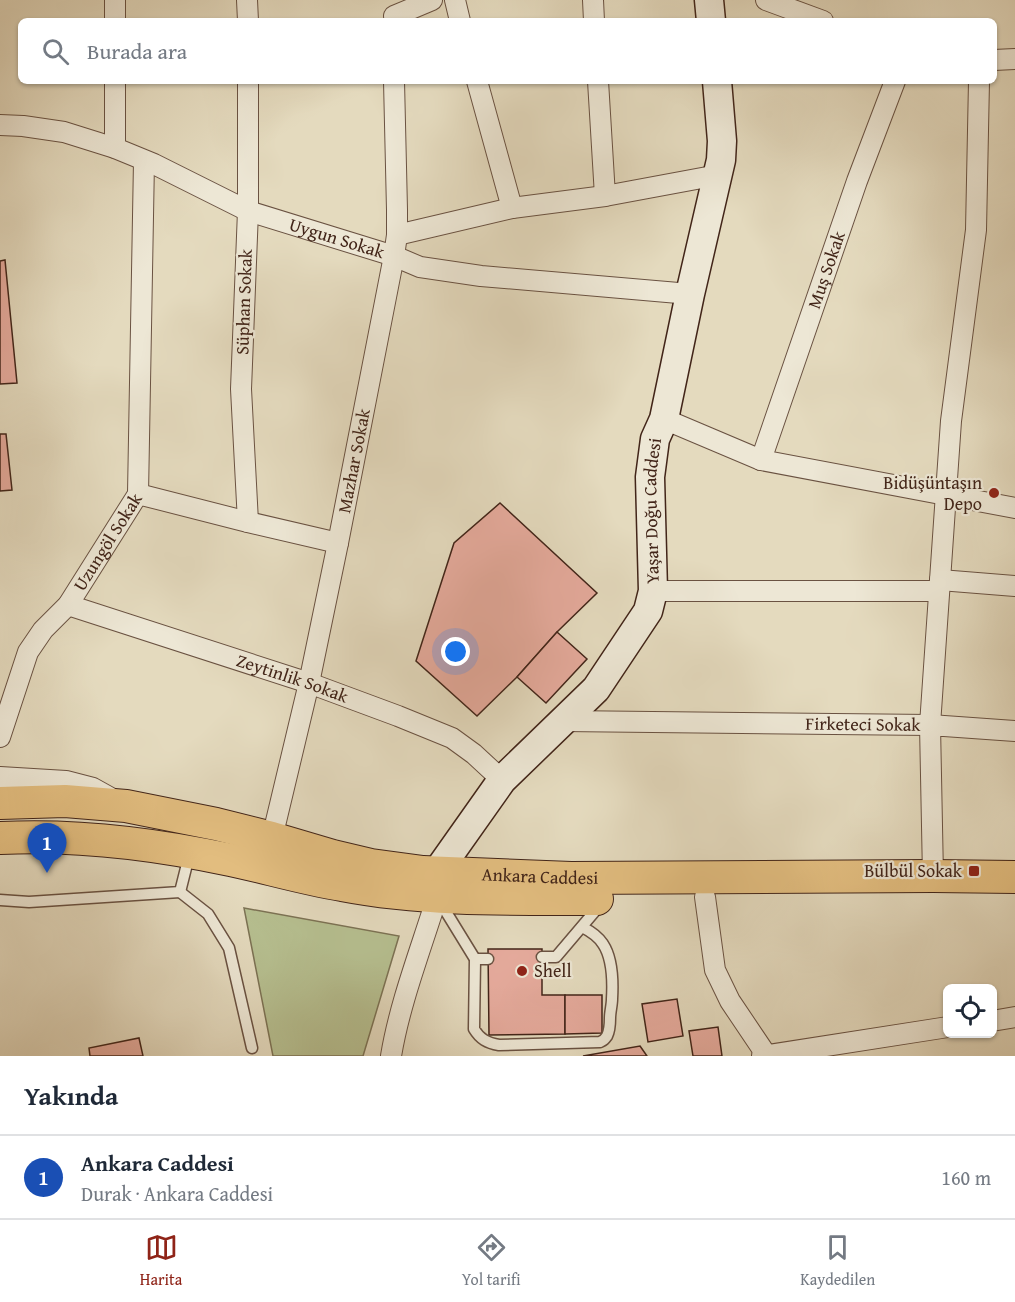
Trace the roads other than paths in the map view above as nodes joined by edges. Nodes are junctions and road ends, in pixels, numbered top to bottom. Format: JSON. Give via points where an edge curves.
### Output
{"nodes":[{"id":1,"x":115,"y":0,"type":"edge"},
{"id":2,"x":248,"y":0,"type":"edge"},
{"id":3,"x":432,"y":0,"type":"edge"},
{"id":4,"x":455,"y":0,"type":"edge"},
{"id":5,"x":593,"y":0,"type":"edge"},
{"id":6,"x":709,"y":0,"type":"edge"},
{"id":7,"x":766,"y":0,"type":"edge"},
{"id":8,"x":394,"y":12,"type":"edge"},
{"id":9,"x":115,"y":18,"type":"edge"},
{"id":10,"x":248,"y":18,"type":"edge"},
{"id":11,"x":459,"y":18,"type":"edge"},
{"id":12,"x":594,"y":18,"type":"edge"},
{"id":13,"x":711,"y":18,"type":"edge"},
{"id":14,"x":815,"y":18,"type":"edge"},
{"id":15,"x":1015,"y":59,"type":"edge"},
{"id":16,"x":997,"y":60,"type":"edge"},
{"id":17,"x":115,"y":84,"type":"edge"},
{"id":18,"x":248,"y":84,"type":"edge"},
{"id":19,"x":394,"y":84,"type":"edge"},
{"id":20,"x":478,"y":84,"type":"edge"},
{"id":21,"x":598,"y":84,"type":"edge"},
{"id":22,"x":717,"y":84,"type":"edge"},
{"id":23,"x":894,"y":84,"type":"edge"},
{"id":24,"x":979,"y":84,"type":"edge"},
{"id":25,"x":0,"y":125,"type":"edge"},
{"id":26,"x":115,"y":148,"type":"junction"},
{"id":27,"x":144,"y":160,"type":"junction"},
{"id":28,"x":718,"y":175,"type":"junction"},
{"id":29,"x":605,"y":196,"type":"junction"},
{"id":30,"x":512,"y":208,"type":"junction"},
{"id":31,"x":248,"y":211,"type":"junction"},
{"id":32,"x":397,"y":235,"type":"junction"},
{"id":33,"x":393,"y":256,"type":"junction"},
{"id":34,"x":690,"y":294,"type":"junction"},
{"id":35,"x":664,"y":419,"type":"junction"},
{"id":36,"x":761,"y":460,"type":"junction"},
{"id":37,"x":138,"y":494,"type":"junction"},
{"id":38,"x":946,"y":495,"type":"junction"},
{"id":39,"x":1015,"y":508,"type":"edge"},
{"id":40,"x":248,"y":522,"type":"junction"},
{"id":41,"x":338,"y":543,"type":"junction"},
{"id":42,"x":939,"y":585,"type":"junction"},
{"id":43,"x":1015,"y":586,"type":"edge"},
{"id":44,"x":653,"y":591,"type":"junction"},
{"id":45,"x":68,"y":605,"type":"junction"},
{"id":46,"x":309,"y":683,"type":"junction"},
{"id":47,"x":563,"y":721,"type":"junction"},
{"id":48,"x":930,"y":725,"type":"junction"},
{"id":49,"x":1015,"y":731,"type":"edge"},
{"id":50,"x":0,"y":737,"type":"edge"},
{"id":51,"x":0,"y":777,"type":"edge"},
{"id":52,"x":502,"y":780,"type":"junction"},
{"id":53,"x":0,"y":803,"type":"edge"},
{"id":54,"x":126,"y":806,"type":"junction"},
{"id":55,"x":0,"y":838,"type":"edge"},
{"id":56,"x":272,"y":838,"type":"junction"},
{"id":57,"x":190,"y":852,"type":"junction"},
{"id":58,"x":933,"y":876,"type":"junction"},
{"id":59,"x":1015,"y":877,"type":"edge"},
{"id":60,"x":437,"y":884,"type":"junction"},
{"id":61,"x":180,"y":892,"type":"junction"},
{"id":62,"x":1015,"y":894,"type":"edge"},
{"id":63,"x":705,"y":897,"type":"junction"},
{"id":64,"x":605,"y":899,"type":"junction"},
{"id":65,"x":0,"y":900,"type":"edge"},
{"id":66,"x":582,"y":927,"type":"junction"},
{"id":67,"x":542,"y":957,"type":"dead end"},
{"id":68,"x":475,"y":959,"type":"junction"},
{"id":69,"x":488,"y":959,"type":"dead end"},
{"id":70,"x":1015,"y":1017,"type":"edge"},
{"id":71,"x":997,"y":1020,"type":"edge"},
{"id":72,"x":943,"y":1029,"type":"edge"},
{"id":73,"x":252,"y":1048,"type":"dead end"},
{"id":74,"x":391,"y":1056,"type":"edge"},
{"id":75,"x":765,"y":1056,"type":"edge"}],
"edges":[{"from":1,"to":9,"type":"street"},
{"from":2,"to":10,"type":"street"},
{"from":3,"to":8,"type":"street"},
{"from":4,"to":11,"type":"street"},
{"from":5,"to":12,"type":"street"},
{"from":6,"to":13,"type":"street"},
{"from":7,"to":14,"type":"street"},
{"from":15,"to":16,"type":"street"},
{"from":17,"to":26,"type":"street"},
{"from":18,"to":31,"type":"street","name":"Süphan Sokak"},
{"from":19,"to":32,"type":"street","name":"Mazhar Sokak"},
{"from":20,"to":30,"type":"street"},
{"from":21,"to":29,"type":"street"},
{"from":22,"to":28,"type":"street","name":"Yaşar Doğu Caddesi","via":[[722,141]]},
{"from":23,"to":36,"type":"street","name":"Muş Sokak"},
{"from":24,"to":38,"type":"street","name":"Firketeci Sokak","via":[[976,230],[951,421]]},
{"from":25,"to":26,"type":"street","name":"Uygun Sokak","via":[[64,132]]},
{"from":26,"to":27,"type":"street","name":"Uygun Sokak"},
{"from":27,"to":31,"type":"street","name":"Uygun Sokak"},
{"from":27,"to":37,"type":"street"},
{"from":28,"to":29,"type":"street"},
{"from":28,"to":34,"type":"street","name":"Yaşar Doğu Caddesi"},
{"from":29,"to":30,"type":"street"},
{"from":30,"to":32,"type":"street"},
{"from":31,"to":33,"type":"street","name":"Uygun Sokak"},
{"from":31,"to":40,"type":"street","name":"Süphan Sokak","via":[[241,389]]},
{"from":32,"to":33,"type":"street","name":"Mazhar Sokak"},
{"from":33,"to":34,"type":"street","name":"Uygun Sokak","via":[[420,267],[458,274]]},
{"from":33,"to":41,"type":"street","name":"Mazhar Sokak"},
{"from":34,"to":35,"type":"street","name":"Yaşar Doğu Caddesi"},
{"from":35,"to":36,"type":"street"},
{"from":35,"to":44,"type":"street","name":"Yaşar Doğu Caddesi","via":[[655,439],[650,477]]},
{"from":36,"to":38,"type":"street"},
{"from":37,"to":40,"type":"street","name":"Uzungöl Sokak"},
{"from":37,"to":45,"type":"street","name":"Uzungöl Sokak"},
{"from":38,"to":39,"type":"street"},
{"from":38,"to":42,"type":"street","name":"Firketeci Sokak"},
{"from":40,"to":41,"type":"street","name":"Uzungöl Sokak"},
{"from":41,"to":46,"type":"street","name":"Mazhar Sokak"},
{"from":42,"to":43,"type":"street"},
{"from":42,"to":44,"type":"street"},
{"from":42,"to":48,"type":"street","name":"Firketeci Sokak"},
{"from":44,"to":47,"type":"street","name":"Yaşar Doğu Caddesi","via":[[648,611],[597,689]]},
{"from":45,"to":46,"type":"street","name":"Zeytinlik Sokak"},
{"from":45,"to":50,"type":"street","name":"Uzungöl Sokak","via":[[28,652]]},
{"from":46,"to":52,"type":"street","name":"Zeytinlik Sokak","via":[[452,738]]},
{"from":46,"to":56,"type":"street","name":"Mazhar Sokak"},
{"from":47,"to":48,"type":"street","name":"Firketeci Sokak"},
{"from":47,"to":52,"type":"street","name":"Yaşar Doğu Caddesi"},
{"from":48,"to":49,"type":"street"},
{"from":48,"to":58,"type":"street"},
{"from":51,"to":54,"type":"street","via":[[66,781],[93,788]]},
{"from":52,"to":60,"type":"street","name":"Yaşar Doğu Caddesi"},
{"from":53,"to":54,"type":"main road","name":"Ankara Caddesi","via":[[65,801]]},
{"from":54,"to":56,"type":"main road","name":"Ankara Caddesi"},
{"from":55,"to":57,"type":"main road","name":"Ankara Caddesi","via":[[114,841]]},
{"from":56,"to":60,"type":"main road","name":"Ankara Caddesi","via":[[371,865],[423,872]]},
{"from":57,"to":60,"type":"main road","name":"Ankara Caddesi","via":[[380,891]]},
{"from":57,"to":61,"type":"lane"},
{"from":58,"to":59,"type":"main road","name":"Ankara Caddesi"},
{"from":58,"to":60,"type":"main road","name":"Ankara Caddesi","via":[[571,878]]},
{"from":60,"to":64,"type":"main road","name":"Ankara Caddesi","via":[[480,899]]},
{"from":60,"to":68,"type":"lane"},
{"from":60,"to":74,"type":"street"},
{"from":61,"to":65,"type":"lane","via":[[29,902]]},
{"from":61,"to":73,"type":"lane","via":[[208,914],[229,948]]},
{"from":62,"to":63,"type":"main road","name":"Ankara Caddesi"},
{"from":63,"to":64,"type":"main road","name":"Ankara Caddesi"},
{"from":63,"to":75,"type":"street","via":[[715,970]]},
{"from":64,"to":66,"type":"lane"},
{"from":66,"to":67,"type":"lane","via":[[556,957]]},
{"from":66,"to":68,"type":"lane","via":[[597,937],[609,958],[610,1024],[607,1036],[600,1042],[499,1045],[483,1040],[474,1029]]},
{"from":68,"to":69,"type":"lane"},
{"from":70,"to":71,"type":"street"},
{"from":72,"to":75,"type":"street"}]}
